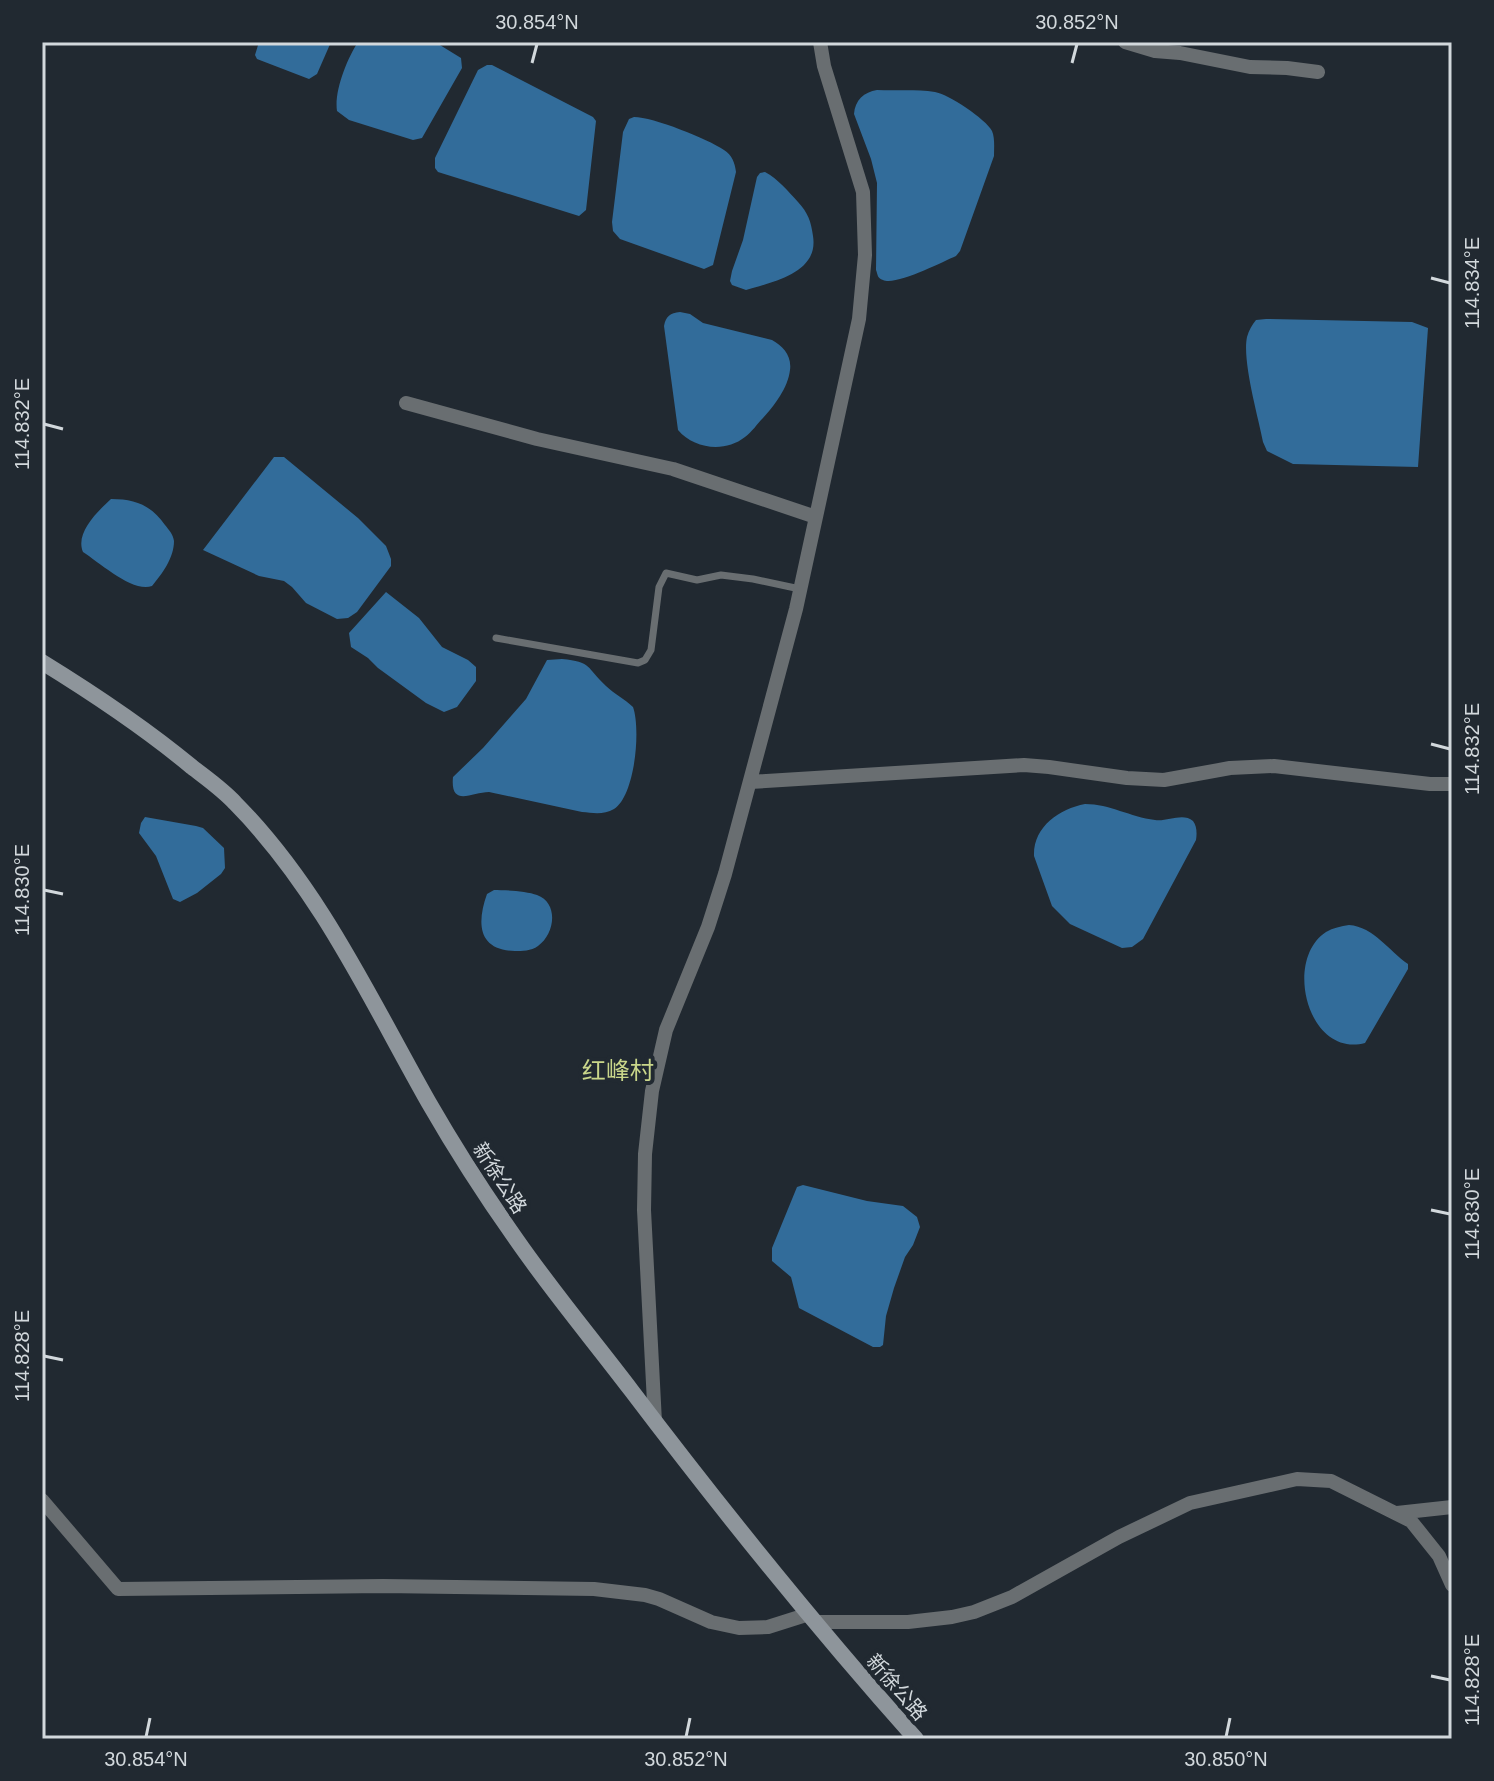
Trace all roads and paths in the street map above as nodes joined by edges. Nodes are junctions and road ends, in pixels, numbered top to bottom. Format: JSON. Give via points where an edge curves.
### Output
{"nodes":[{"id":1,"x":820,"y":42,"type":"edge"},
{"id":2,"x":1125,"y":42,"type":"edge"},
{"id":3,"x":1318,"y":72,"type":"dead end"},
{"id":4,"x":406,"y":403,"type":"dead end"},
{"id":5,"x":816,"y":517,"type":"junction"},
{"id":6,"x":800,"y":589,"type":"junction"},
{"id":7,"x":496,"y":638,"type":"dead end"},
{"id":8,"x":42,"y":662,"type":"edge"},
{"id":9,"x":750,"y":782,"type":"junction"},
{"id":10,"x":1452,"y":784,"type":"edge"},
{"id":11,"x":655,"y":1422,"type":"junction"},
{"id":12,"x":42,"y":1500,"type":"edge"},
{"id":13,"x":1452,"y":1507,"type":"edge"},
{"id":14,"x":1397,"y":1513,"type":"junction"},
{"id":15,"x":1452,"y":1585,"type":"edge"},
{"id":16,"x":812,"y":1618,"type":"junction"},
{"id":17,"x":916,"y":1739,"type":"edge"}],
"edges":[{"from":1,"to":5,"type":"street","via":[[863,192],[865,255],[857,330]]},
{"from":2,"to":3,"type":"street","via":[[1250,67]]},
{"from":4,"to":5,"type":"street","via":[[673,469]]},
{"from":5,"to":6,"type":"street"},
{"from":6,"to":7,"type":"lane","via":[[721,575],[697,580],[666,573],[659,587],[651,650],[638,663]]},
{"from":6,"to":9,"type":"street"},
{"from":8,"to":11,"type":"main road","name":"新徐公路","via":[[173,752],[233,800],[276,848],[332,929],[487,1196]]},
{"from":9,"to":10,"type":"street","via":[[1024,765],[1164,780],[1274,766]]},
{"from":9,"to":11,"type":"street","via":[[713,914],[666,1030],[652,1091],[644,1210]]},
{"from":11,"to":16,"type":"main road","name":"新徐公路"},
{"from":12,"to":16,"type":"street","via":[[118,1589],[594,1589],[645,1595],[739,1628]]},
{"from":13,"to":14,"type":"street"},
{"from":14,"to":15,"type":"street","via":[[1415,1524]]},
{"from":14,"to":16,"type":"street","via":[[1331,1481],[1269,1484],[1190,1503],[1021,1593],[974,1612],[908,1622]]},
{"from":16,"to":17,"type":"main road","name":"新徐公路"}]}
